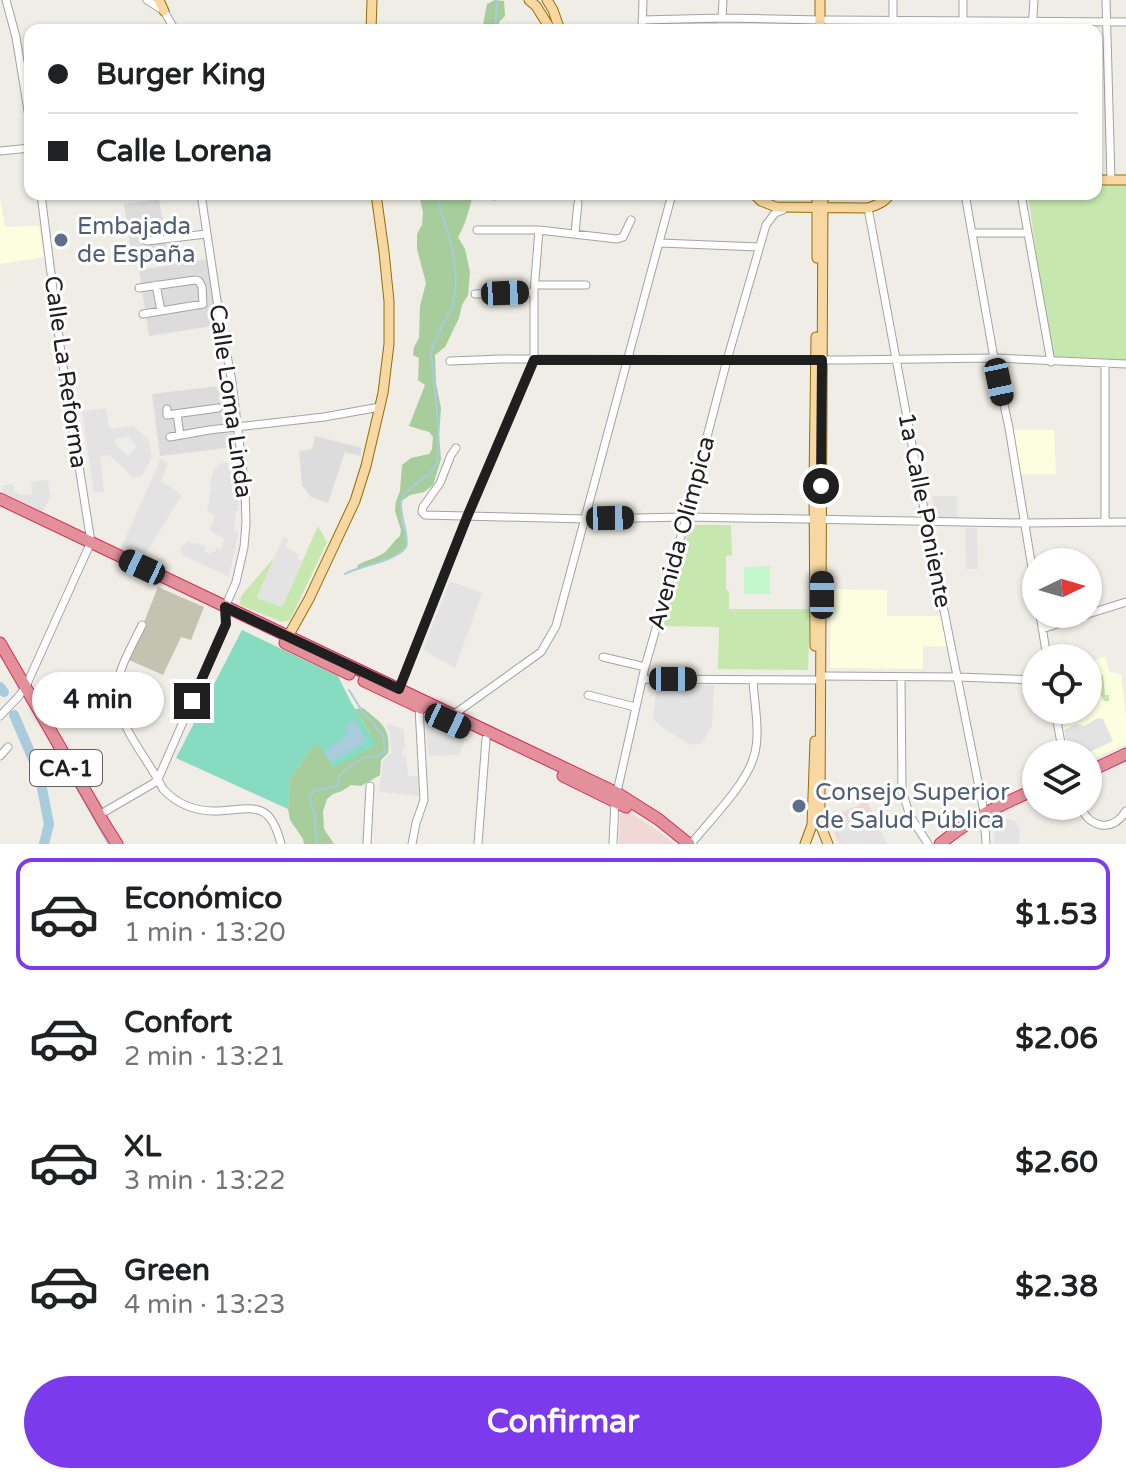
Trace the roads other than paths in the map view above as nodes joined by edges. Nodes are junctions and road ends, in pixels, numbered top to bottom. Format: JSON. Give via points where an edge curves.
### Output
{"nodes":[{"id":1,"x":6,"y":0,"type":"edge"},
{"id":2,"x":152,"y":0,"type":"edge"},
{"id":3,"x":372,"y":0,"type":"edge"},
{"id":4,"x":529,"y":0,"type":"edge"},
{"id":5,"x":547,"y":0,"type":"edge"},
{"id":6,"x":643,"y":0,"type":"edge"},
{"id":7,"x":723,"y":0,"type":"edge"},
{"id":8,"x":820,"y":0,"type":"edge"},
{"id":9,"x":826,"y":0,"type":"edge"},
{"id":10,"x":893,"y":0,"type":"edge"},
{"id":11,"x":963,"y":0,"type":"edge"},
{"id":12,"x":1034,"y":0,"type":"edge"},
{"id":13,"x":1106,"y":0,"type":"edge"},
{"id":14,"x":164,"y":11,"type":"joint"},
{"id":15,"x":722,"y":18,"type":"junction"},
{"id":16,"x":893,"y":19,"type":"junction"},
{"id":17,"x":642,"y":20,"type":"junction"},
{"id":18,"x":963,"y":20,"type":"junction"},
{"id":19,"x":1034,"y":21,"type":"junction"},
{"id":20,"x":1106,"y":22,"type":"junction"},
{"id":21,"x":1126,"y":22,"type":"edge"},
{"id":22,"x":172,"y":24,"type":"edge"},
{"id":23,"x":371,"y":24,"type":"edge"},
{"id":24,"x":547,"y":24,"type":"edge"},
{"id":25,"x":558,"y":24,"type":"edge"},
{"id":26,"x":642,"y":24,"type":"edge"},
{"id":27,"x":809,"y":24,"type":"edge"},
{"id":28,"x":823,"y":24,"type":"edge"},
{"id":29,"x":823,"y":24,"type":"edge"},
{"id":30,"x":835,"y":24,"type":"edge"},
{"id":31,"x":893,"y":24,"type":"edge"},
{"id":32,"x":963,"y":24,"type":"edge"},
{"id":33,"x":1033,"y":24,"type":"edge"},
{"id":34,"x":24,"y":86,"type":"edge"},
{"id":35,"x":24,"y":149,"type":"edge"},
{"id":36,"x":0,"y":151,"type":"edge"},
{"id":37,"x":1102,"y":180,"type":"edge"},
{"id":38,"x":1111,"y":180,"type":"junction"},
{"id":39,"x":1126,"y":180,"type":"edge"},
{"id":40,"x":42,"y":200,"type":"edge"},
{"id":41,"x":202,"y":200,"type":"edge"},
{"id":42,"x":377,"y":200,"type":"edge"},
{"id":43,"x":671,"y":200,"type":"edge"},
{"id":44,"x":759,"y":200,"type":"edge"},
{"id":45,"x":762,"y":200,"type":"edge"},
{"id":46,"x":818,"y":200,"type":"edge"},
{"id":47,"x":822,"y":200,"type":"edge"},
{"id":48,"x":886,"y":200,"type":"edge"},
{"id":49,"x":966,"y":200,"type":"edge"},
{"id":50,"x":1022,"y":200,"type":"edge"},
{"id":51,"x":578,"y":203,"type":"dead end"},
{"id":52,"x":793,"y":207,"type":"junction"},
{"id":53,"x":820,"y":208,"type":"junction"},
{"id":54,"x":868,"y":208,"type":"junction"},
{"id":55,"x":631,"y":220,"type":"dead end"},
{"id":56,"x":766,"y":225,"type":"junction"},
{"id":57,"x":477,"y":230,"type":"dead end"},
{"id":58,"x":539,"y":230,"type":"junction"},
{"id":59,"x":575,"y":233,"type":"junction"},
{"id":60,"x":972,"y":233,"type":"junction"},
{"id":61,"x":1028,"y":233,"type":"junction"},
{"id":62,"x":206,"y":234,"type":"junction"},
{"id":63,"x":147,"y":241,"type":"dead end"},
{"id":64,"x":660,"y":243,"type":"junction"},
{"id":65,"x":759,"y":247,"type":"junction"},
{"id":66,"x":214,"y":280,"type":"junction"},
{"id":67,"x":156,"y":285,"type":"junction"},
{"id":68,"x":586,"y":285,"type":"dead end"},
{"id":69,"x":202,"y":287,"type":"junction"},
{"id":70,"x":139,"y":288,"type":"dead end"},
{"id":71,"x":535,"y":289,"type":"junction"},
{"id":72,"x":475,"y":294,"type":"dead end"},
{"id":73,"x":203,"y":297,"type":"junction"},
{"id":74,"x":217,"y":301,"type":"junction"},
{"id":75,"x":161,"y":311,"type":"junction"},
{"id":76,"x":143,"y":314,"type":"dead end"},
{"id":77,"x":994,"y":358,"type":"junction"},
{"id":78,"x":627,"y":359,"type":"junction"},
{"id":79,"x":534,"y":360,"type":"junction"},
{"id":80,"x":727,"y":360,"type":"junction"},
{"id":81,"x":819,"y":360,"type":"junction"},
{"id":82,"x":897,"y":360,"type":"junction"},
{"id":83,"x":450,"y":361,"type":"dead end"},
{"id":84,"x":1051,"y":362,"type":"junction"},
{"id":85,"x":1105,"y":364,"type":"junction"},
{"id":86,"x":1126,"y":364,"type":"edge"},
{"id":87,"x":380,"y":407,"type":"junction"},
{"id":88,"x":218,"y":408,"type":"dead end"},
{"id":89,"x":167,"y":409,"type":"dead end"},
{"id":90,"x":206,"y":410,"type":"junction"},
{"id":91,"x":177,"y":414,"type":"junction"},
{"id":92,"x":239,"y":428,"type":"junction"},
{"id":93,"x":209,"y":430,"type":"junction"},
{"id":94,"x":180,"y":435,"type":"junction"},
{"id":95,"x":170,"y":437,"type":"dead end"},
{"id":96,"x":456,"y":448,"type":"dead end"},
{"id":97,"x":0,"y":499,"type":"edge"},
{"id":98,"x":0,"y":507,"type":"edge"},
{"id":99,"x":467,"y":517,"type":"junction"},
{"id":100,"x":686,"y":517,"type":"junction"},
{"id":101,"x":585,"y":519,"type":"junction"},
{"id":102,"x":817,"y":520,"type":"junction"},
{"id":103,"x":926,"y":520,"type":"junction"},
{"id":104,"x":1105,"y":522,"type":"junction"},
{"id":105,"x":1126,"y":522,"type":"edge"},
{"id":106,"x":1024,"y":523,"type":"junction"},
{"id":107,"x":90,"y":545,"type":"junction"},
{"id":108,"x":1028,"y":548,"type":"edge"},
{"id":109,"x":1126,"y":602,"type":"edge"},
{"id":110,"x":1102,"y":610,"type":"edge"},
{"id":111,"x":226,"y":611,"type":"junction"},
{"id":112,"x":142,"y":625,"type":"dead end"},
{"id":113,"x":1045,"y":628,"type":"edge"},
{"id":114,"x":1042,"y":629,"type":"joint"},
{"id":115,"x":286,"y":640,"type":"junction"},
{"id":116,"x":0,"y":643,"type":"edge"},
{"id":117,"x":1045,"y":644,"type":"edge"},
{"id":118,"x":0,"y":653,"type":"edge"},
{"id":119,"x":603,"y":657,"type":"dead end"},
{"id":120,"x":645,"y":667,"type":"junction"},
{"id":121,"x":958,"y":677,"type":"junction"},
{"id":122,"x":818,"y":678,"type":"junction"},
{"id":123,"x":901,"y":678,"type":"junction"},
{"id":124,"x":642,"y":679,"type":"junction"},
{"id":125,"x":1022,"y":679,"type":"edge"},
{"id":126,"x":753,"y":680,"type":"junction"},
{"id":127,"x":24,"y":689,"type":"junction"},
{"id":128,"x":399,"y":689,"type":"junction"},
{"id":129,"x":588,"y":695,"type":"dead end"},
{"id":130,"x":419,"y":707,"type":"junction"},
{"id":131,"x":635,"y":707,"type":"junction"},
{"id":132,"x":0,"y":716,"type":"edge"},
{"id":133,"x":453,"y":716,"type":"junction"},
{"id":134,"x":486,"y":739,"type":"junction"},
{"id":135,"x":1125,"y":756,"type":"edge"},
{"id":136,"x":1102,"y":762,"type":"edge"},
{"id":137,"x":1102,"y":766,"type":"edge"},
{"id":138,"x":158,"y":779,"type":"junction"},
{"id":139,"x":370,"y":786,"type":"dead end"},
{"id":140,"x":1022,"y":796,"type":"edge"},
{"id":141,"x":616,"y":797,"type":"junction"},
{"id":142,"x":1022,"y":801,"type":"edge"},
{"id":143,"x":1126,"y":811,"type":"edge"},
{"id":144,"x":99,"y":815,"type":"junction"},
{"id":145,"x":985,"y":816,"type":"junction"},
{"id":146,"x":1091,"y":820,"type":"edge"},
{"id":147,"x":109,"y":844,"type":"edge"},
{"id":148,"x":117,"y":844,"type":"edge"},
{"id":149,"x":281,"y":844,"type":"edge"},
{"id":150,"x":367,"y":844,"type":"edge"},
{"id":151,"x":412,"y":844,"type":"edge"},
{"id":152,"x":478,"y":844,"type":"edge"},
{"id":153,"x":613,"y":844,"type":"edge"},
{"id":154,"x":679,"y":844,"type":"edge"},
{"id":155,"x":690,"y":844,"type":"edge"},
{"id":156,"x":805,"y":844,"type":"edge"},
{"id":157,"x":828,"y":844,"type":"edge"},
{"id":158,"x":928,"y":844,"type":"edge"},
{"id":159,"x":940,"y":844,"type":"edge"},
{"id":160,"x":949,"y":844,"type":"edge"},
{"id":161,"x":986,"y":844,"type":"edge"}],
"edges":[{"from":1,"to":34,"type":"street"},
{"from":2,"to":14,"type":"main road"},
{"from":3,"to":23,"type":"main road"},
{"from":4,"to":24,"type":"main road"},
{"from":5,"to":25,"type":"main road"},
{"from":6,"to":17,"type":"street"},
{"from":7,"to":15,"type":"street"},
{"from":8,"to":28,"type":"main road"},
{"from":9,"to":29,"type":"main road"},
{"from":10,"to":16,"type":"street"},
{"from":11,"to":18,"type":"street"},
{"from":12,"to":19,"type":"street"},
{"from":13,"to":20,"type":"street"},
{"from":14,"to":22,"type":"street"},
{"from":15,"to":17,"type":"street"},
{"from":15,"to":27,"type":"street"},
{"from":16,"to":18,"type":"street"},
{"from":16,"to":30,"type":"street"},
{"from":16,"to":31,"type":"street"},
{"from":17,"to":26,"type":"street"},
{"from":18,"to":19,"type":"street"},
{"from":18,"to":32,"type":"street"},
{"from":19,"to":20,"type":"street"},
{"from":19,"to":33,"type":"street"},
{"from":20,"to":21,"type":"street"},
{"from":20,"to":38,"type":"street"},
{"from":35,"to":36,"type":"street"},
{"from":37,"to":38,"type":"main road"},
{"from":38,"to":39,"type":"main road"},
{"from":40,"to":107,"type":"street","name":"Calle La Reforma"},
{"from":41,"to":62,"type":"street","name":"Calle Loma Linda"},
{"from":42,"to":87,"type":"main road","via":[[389,313]]},
{"from":43,"to":64,"type":"street"},
{"from":44,"to":56,"type":"street","name":"Avenida Olímpica"},
{"from":45,"to":52,"type":"main road"},
{"from":46,"to":53,"type":"main road"},
{"from":47,"to":53,"type":"main road"},
{"from":48,"to":54,"type":"main road"},
{"from":49,"to":60,"type":"street"},
{"from":50,"to":61,"type":"street"},
{"from":51,"to":59,"type":"street"},
{"from":52,"to":53,"type":"main road"},
{"from":52,"to":56,"type":"street","via":[[775,213]]},
{"from":53,"to":54,"type":"main road"},
{"from":53,"to":81,"type":"main road"},
{"from":54,"to":82,"type":"street","name":"1a Calle Poniente"},
{"from":55,"to":59,"type":"street","via":[[617,239]]},
{"from":56,"to":65,"type":"street","name":"Avenida Olímpica"},
{"from":57,"to":58,"type":"street"},
{"from":58,"to":59,"type":"street"},
{"from":58,"to":71,"type":"street"},
{"from":60,"to":61,"type":"street"},
{"from":60,"to":77,"type":"street"},
{"from":61,"to":84,"type":"street"},
{"from":62,"to":63,"type":"street"},
{"from":62,"to":66,"type":"street","name":"Calle Loma Linda"},
{"from":64,"to":65,"type":"street"},
{"from":64,"to":78,"type":"street"},
{"from":65,"to":80,"type":"street","name":"Avenida Olímpica"},
{"from":66,"to":69,"type":"street"},
{"from":66,"to":74,"type":"street","name":"Calle Loma Linda"},
{"from":67,"to":69,"type":"street","via":[[195,280]]},
{"from":67,"to":70,"type":"street"},
{"from":67,"to":75,"type":"street"},
{"from":68,"to":71,"type":"street"},
{"from":69,"to":73,"type":"street"},
{"from":71,"to":72,"type":"street"},
{"from":71,"to":79,"type":"street"},
{"from":73,"to":74,"type":"street"},
{"from":73,"to":75,"type":"street","via":[[203,304]]},
{"from":74,"to":92,"type":"street","name":"Calle Loma Linda"},
{"from":75,"to":76,"type":"street"},
{"from":77,"to":82,"type":"street"},
{"from":77,"to":84,"type":"street"},
{"from":77,"to":106,"type":"street"},
{"from":78,"to":79,"type":"street"},
{"from":78,"to":80,"type":"street"},
{"from":78,"to":101,"type":"street"},
{"from":79,"to":83,"type":"street"},
{"from":79,"to":99,"type":"street"},
{"from":80,"to":81,"type":"street"},
{"from":80,"to":100,"type":"street","name":"Avenida Olímpica"},
{"from":81,"to":82,"type":"street"},
{"from":81,"to":102,"type":"main road"},
{"from":82,"to":103,"type":"street","name":"1a Calle Poniente"},
{"from":84,"to":85,"type":"street"},
{"from":85,"to":86,"type":"street"},
{"from":85,"to":104,"type":"street"},
{"from":87,"to":92,"type":"street"},
{"from":87,"to":115,"type":"main road","via":[[355,501]]},
{"from":88,"to":90,"type":"street"},
{"from":89,"to":91,"type":"street","via":[[167,415]]},
{"from":90,"to":91,"type":"street"},
{"from":90,"to":93,"type":"street"},
{"from":91,"to":94,"type":"street"},
{"from":92,"to":93,"type":"street"},
{"from":92,"to":111,"type":"street","name":"Calle Loma Linda","via":[[245,533]]},
{"from":93,"to":94,"type":"street"},
{"from":94,"to":95,"type":"street"},
{"from":96,"to":99,"type":"street","via":[[422,512]]},
{"from":97,"to":107,"type":"highway"},
{"from":98,"to":107,"type":"highway"},
{"from":99,"to":101,"type":"street"},
{"from":99,"to":128,"type":"street"},
{"from":100,"to":101,"type":"street"},
{"from":100,"to":102,"type":"street"},
{"from":100,"to":120,"type":"street","name":"Avenida Olímpica"},
{"from":101,"to":133,"type":"street","via":[[561,614],[541,652]]},
{"from":102,"to":103,"type":"street"},
{"from":102,"to":122,"type":"main road"},
{"from":103,"to":106,"type":"street"},
{"from":103,"to":121,"type":"street","name":"1a Calle Poniente"},
{"from":104,"to":105,"type":"street"},
{"from":104,"to":106,"type":"street"},
{"from":106,"to":108,"type":"street"},
{"from":107,"to":111,"type":"highway"},
{"from":107,"to":127,"type":"street"},
{"from":109,"to":110,"type":"street"},
{"from":111,"to":115,"type":"highway"},
{"from":111,"to":138,"type":"street","name":"Calle Loma Linda","via":[[226,624]]},
{"from":112,"to":138,"type":"street","via":[[121,669],[117,700],[123,721]]},
{"from":113,"to":114,"type":"street"},
{"from":114,"to":117,"type":"street"},
{"from":115,"to":128,"type":"highway"},
{"from":115,"to":130,"type":"highway"},
{"from":116,"to":127,"type":"highway","number":"CA-1"},
{"from":118,"to":127,"type":"highway","number":"CA-1"},
{"from":119,"to":120,"type":"street"},
{"from":120,"to":124,"type":"street","name":"Avenida Olímpica"},
{"from":121,"to":123,"type":"street"},
{"from":121,"to":125,"type":"street"},
{"from":121,"to":145,"type":"street","name":"1a Calle Poniente"},
{"from":122,"to":123,"type":"street"},
{"from":122,"to":126,"type":"street"},
{"from":122,"to":156,"type":"main road","via":[[812,825]]},
{"from":122,"to":157,"type":"main road","via":[[820,824]]},
{"from":123,"to":158,"type":"street","via":[[902,791]]},
{"from":124,"to":126,"type":"street"},
{"from":124,"to":131,"type":"street","name":"Avenida Olímpica"},
{"from":126,"to":155,"type":"street","via":[[754,756],[732,794]]},
{"from":127,"to":132,"type":"street"},
{"from":127,"to":144,"type":"highway","number":"CA-1"},
{"from":127,"to":147,"type":"highway","number":"CA-1"},
{"from":128,"to":133,"type":"highway"},
{"from":129,"to":131,"type":"street"},
{"from":130,"to":134,"type":"highway"},
{"from":130,"to":151,"type":"street","via":[[424,800]]},
{"from":131,"to":141,"type":"street","name":"Avenida Olímpica"},
{"from":133,"to":141,"type":"highway"},
{"from":134,"to":141,"type":"highway"},
{"from":134,"to":152,"type":"street"},
{"from":135,"to":136,"type":"highway"},
{"from":135,"to":137,"type":"highway"},
{"from":138,"to":144,"type":"street"},
{"from":138,"to":149,"type":"street","via":[[171,798],[194,809],[261,811],[276,826]]},
{"from":139,"to":150,"type":"street"},
{"from":140,"to":145,"type":"highway"},
{"from":141,"to":153,"type":"street","name":"Avenida Olímpica"},
{"from":141,"to":154,"type":"highway"},
{"from":141,"to":155,"type":"highway"},
{"from":142,"to":145,"type":"highway"},
{"from":143,"to":146,"type":"street","via":[[1115,822],[1100,825]]},
{"from":144,"to":148,"type":"highway","number":"CA-1"},
{"from":145,"to":159,"type":"highway"},
{"from":145,"to":160,"type":"highway"},
{"from":145,"to":161,"type":"street","name":"1a Calle Poniente"}]}
